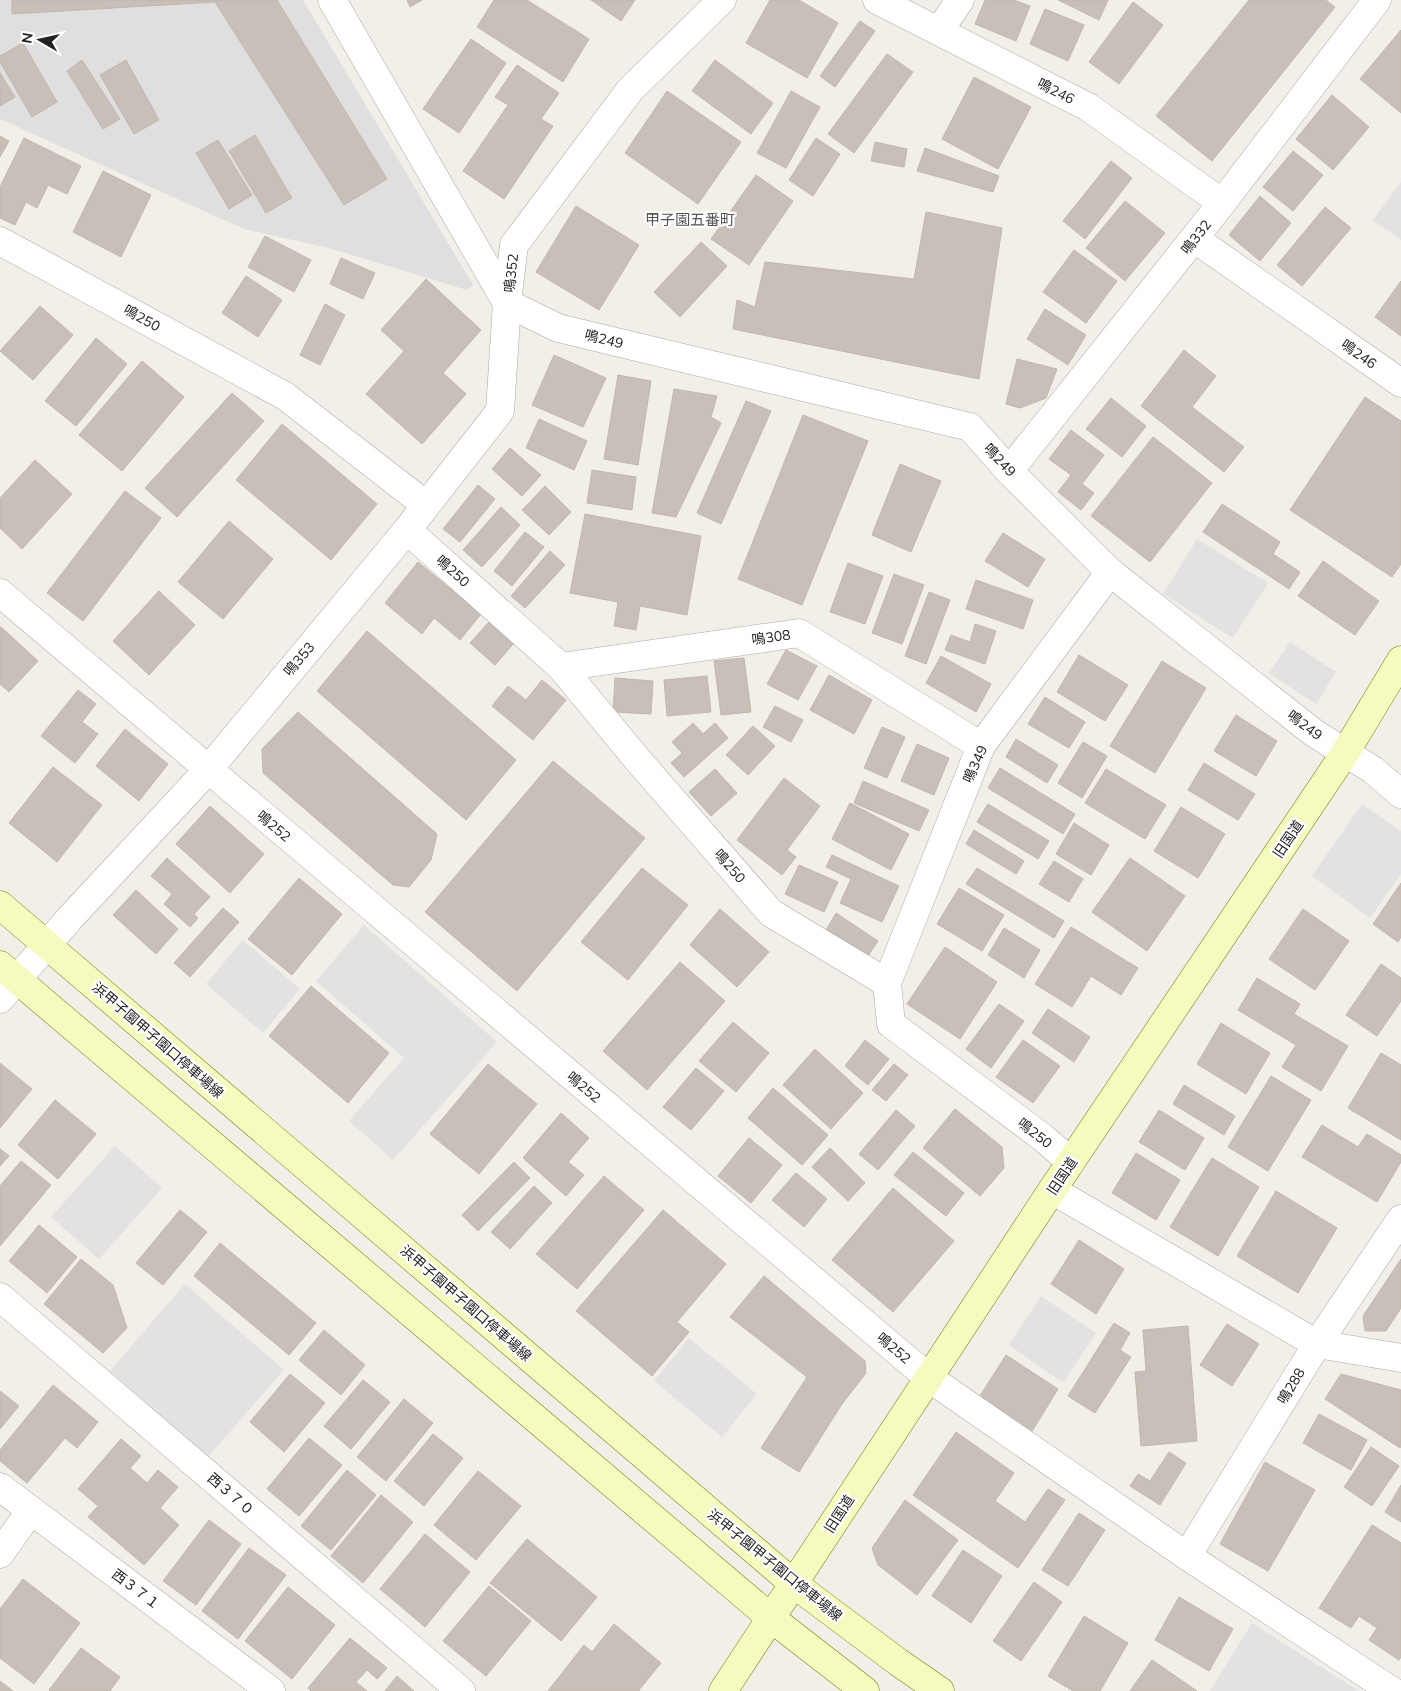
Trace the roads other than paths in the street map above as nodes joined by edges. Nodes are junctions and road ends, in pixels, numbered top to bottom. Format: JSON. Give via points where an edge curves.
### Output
{"nodes":[{"id":1,"x":332,"y":0,"type":"edge"},
{"id":2,"x":722,"y":0,"type":"edge"},
{"id":3,"x":877,"y":0,"type":"edge"},
{"id":4,"x":960,"y":0,"type":"edge"},
{"id":5,"x":1377,"y":0,"type":"edge"},
{"id":6,"x":939,"y":32,"type":"junction"},
{"id":7,"x":1222,"y":203,"type":"junction"},
{"id":8,"x":1195,"y":239,"type":"junction"},
{"id":9,"x":0,"y":241,"type":"edge"},
{"id":10,"x":507,"y":303,"type":"junction"},
{"id":11,"x":1401,"y":383,"type":"edge"},
{"id":12,"x":1009,"y":470,"type":"junction"},
{"id":13,"x":426,"y":505,"type":"junction"},
{"id":14,"x":407,"y":530,"type":"junction"},
{"id":15,"x":1110,"y":572,"type":"junction"},
{"id":16,"x":0,"y":593,"type":"edge"},
{"id":17,"x":1401,"y":660,"type":"edge"},
{"id":18,"x":561,"y":667,"type":"junction"},
{"id":19,"x":981,"y":746,"type":"junction"},
{"id":20,"x":1346,"y":753,"type":"junction"},
{"id":21,"x":208,"y":770,"type":"junction"},
{"id":22,"x":1401,"y":794,"type":"edge"},
{"id":23,"x":0,"y":905,"type":"edge"},
{"id":24,"x":48,"y":945,"type":"junction"},
{"id":25,"x":5,"y":981,"type":"edge"},
{"id":26,"x":887,"y":983,"type":"junction"},
{"id":27,"x":1071,"y":1162,"type":"junction"},
{"id":28,"x":1052,"y":1190,"type":"junction"},
{"id":29,"x":1401,"y":1219,"type":"edge"},
{"id":30,"x":0,"y":1297,"type":"edge"},
{"id":31,"x":1317,"y":1344,"type":"junction"},
{"id":32,"x":1401,"y":1358,"type":"edge"},
{"id":33,"x":929,"y":1378,"type":"junction"},
{"id":34,"x":0,"y":1486,"type":"edge"},
{"id":35,"x":31,"y":1510,"type":"junction"},
{"id":36,"x":0,"y":1554,"type":"edge"},
{"id":37,"x":1187,"y":1556,"type":"junction"},
{"id":38,"x":794,"y":1584,"type":"junction"},
{"id":39,"x":772,"y":1618,"type":"junction"},
{"id":40,"x":271,"y":1691,"type":"edge"},
{"id":41,"x":461,"y":1691,"type":"edge"},
{"id":42,"x":723,"y":1691,"type":"edge"},
{"id":43,"x":865,"y":1691,"type":"edge"},
{"id":44,"x":940,"y":1691,"type":"edge"},
{"id":45,"x":1392,"y":1691,"type":"edge"}],
"edges":[{"from":1,"to":10,"type":"street","name":"鳴352"},
{"from":2,"to":10,"type":"street","name":"鳴352","via":[[630,90],[514,245]]},
{"from":3,"to":6,"type":"street","name":"鳴246"},
{"from":4,"to":6,"type":"street"},
{"from":5,"to":7,"type":"street","name":"鳴332"},
{"from":6,"to":7,"type":"street","name":"鳴246","via":[[1088,107]]},
{"from":7,"to":8,"type":"street","name":"鳴332"},
{"from":8,"to":11,"type":"street","name":"鳴246"},
{"from":8,"to":12,"type":"street","name":"鳴332"},
{"from":9,"to":13,"type":"street","name":"鳴250","via":[[285,396]]},
{"from":10,"to":12,"type":"street","name":"鳴249","via":[[558,328],[970,427]]},
{"from":10,"to":13,"type":"street","name":"鳴353","via":[[500,411]]},
{"from":12,"to":15,"type":"street","name":"鳴249"},
{"from":13,"to":14,"type":"street","name":"鳴353"},
{"from":14,"to":18,"type":"street","name":"鳴250"},
{"from":14,"to":21,"type":"street","name":"鳴353"},
{"from":15,"to":19,"type":"street","name":"鳴349"},
{"from":15,"to":20,"type":"street","name":"鳴249","via":[[1314,733]]},
{"from":16,"to":21,"type":"street","name":"鳴252"},
{"from":17,"to":20,"type":"main road","name":"旧国道"},
{"from":18,"to":19,"type":"street","name":"鳴308","via":[[799,633]]},
{"from":18,"to":26,"type":"street","name":"鳴250","via":[[637,760],[771,913]]},
{"from":19,"to":26,"type":"street","name":"鳴349"},
{"from":20,"to":22,"type":"street","name":"鳴249","via":[[1373,770]]},
{"from":20,"to":27,"type":"main road","name":"旧国道"},
{"from":21,"to":24,"type":"street","name":"鳴353"},
{"from":21,"to":33,"type":"street","name":"鳴252"},
{"from":23,"to":24,"type":"main road","name":"浜甲子園甲子園口停車場線"},
{"from":24,"to":25,"type":"street","name":"鳴353"},
{"from":24,"to":38,"type":"main road","name":"浜甲子園甲子園口停車場線"},
{"from":25,"to":39,"type":"main road"},
{"from":26,"to":27,"type":"street","name":"鳴250","via":[[891,1024]]},
{"from":27,"to":28,"type":"main road","name":"旧国道"},
{"from":28,"to":31,"type":"street"},
{"from":28,"to":33,"type":"main road","name":"旧国道"},
{"from":29,"to":31,"type":"street","name":"鳴288"},
{"from":30,"to":41,"type":"street","name":"西３７０"},
{"from":31,"to":32,"type":"street"},
{"from":31,"to":37,"type":"street","name":"鳴288"},
{"from":33,"to":37,"type":"street","name":"鳴252"},
{"from":33,"to":38,"type":"main road","name":"旧国道"},
{"from":34,"to":35,"type":"street","name":"西３７１"},
{"from":35,"to":36,"type":"street"},
{"from":35,"to":40,"type":"street","name":"西３７１"},
{"from":37,"to":45,"type":"street","name":"鳴252"},
{"from":38,"to":39,"type":"main road","name":"旧国道"},
{"from":38,"to":44,"type":"main road","name":"浜甲子園甲子園口停車場線"},
{"from":39,"to":42,"type":"main road","name":"旧国道"},
{"from":39,"to":43,"type":"main road"}]}
